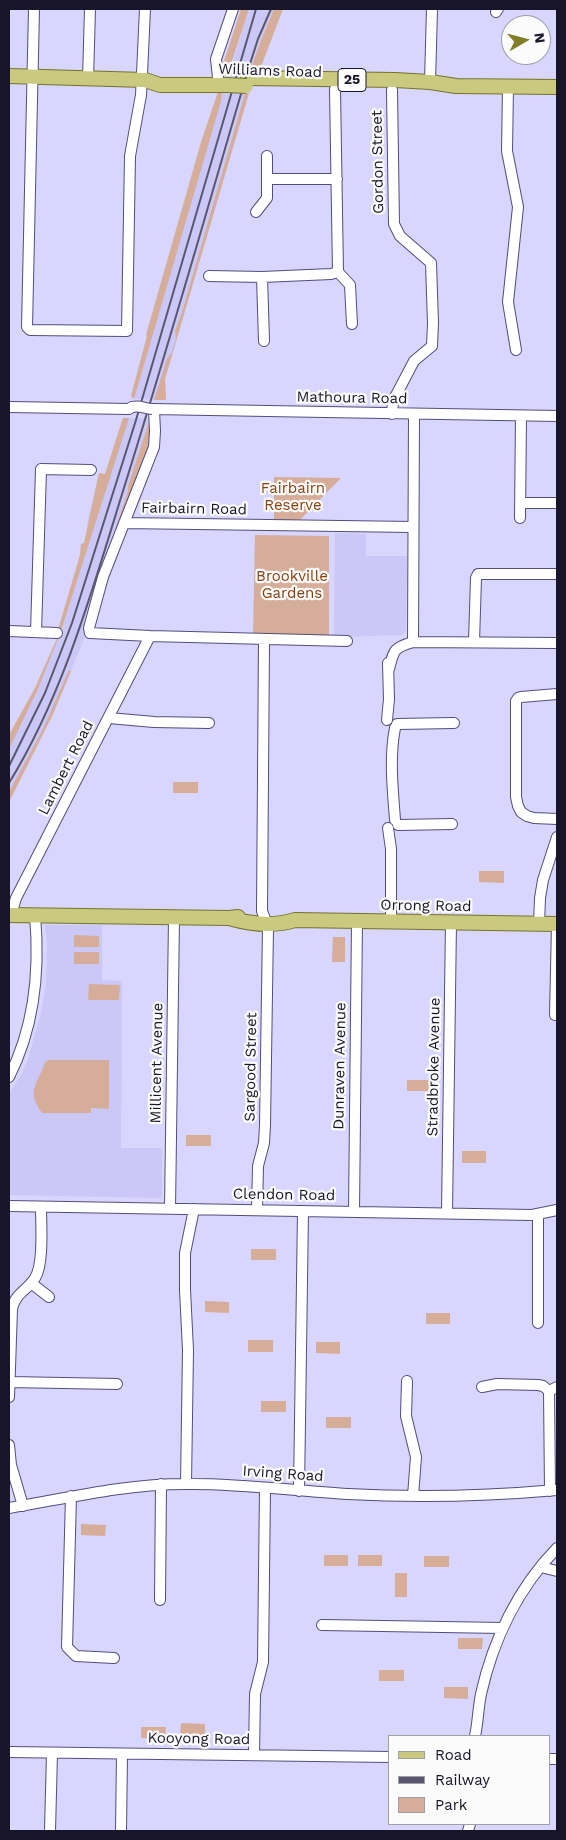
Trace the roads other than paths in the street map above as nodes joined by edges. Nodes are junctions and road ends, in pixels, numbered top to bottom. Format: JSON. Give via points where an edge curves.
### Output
{"nodes":[{"id":1,"x":34,"y":9,"type":"edge"},
{"id":2,"x":90,"y":9,"type":"edge"},
{"id":3,"x":145,"y":9,"type":"edge"},
{"id":4,"x":233,"y":9,"type":"edge"},
{"id":5,"x":432,"y":9,"type":"edge"},
{"id":6,"x":9,"y":76,"type":"edge"},
{"id":7,"x":33,"y":77,"type":"junction"},
{"id":8,"x":88,"y":78,"type":"junction"},
{"id":9,"x":144,"y":80,"type":"junction"},
{"id":10,"x":224,"y":80,"type":"junction"},
{"id":11,"x":330,"y":84,"type":"junction"},
{"id":12,"x":392,"y":85,"type":"junction"},
{"id":13,"x":430,"y":86,"type":"junction"},
{"id":14,"x":508,"y":86,"type":"junction"},
{"id":15,"x":557,"y":87,"type":"edge"},
{"id":16,"x":267,"y":156,"type":"dead end"},
{"id":17,"x":267,"y":179,"type":"junction"},
{"id":18,"x":337,"y":179,"type":"junction"},
{"id":19,"x":256,"y":212,"type":"dead end"},
{"id":20,"x":338,"y":272,"type":"junction"},
{"id":21,"x":209,"y":276,"type":"dead end"},
{"id":22,"x":262,"y":277,"type":"junction"},
{"id":23,"x":352,"y":324,"type":"dead end"},
{"id":24,"x":264,"y":341,"type":"dead end"},
{"id":25,"x":516,"y":350,"type":"dead end"},
{"id":26,"x":9,"y":407,"type":"edge"},
{"id":27,"x":151,"y":409,"type":"junction"},
{"id":28,"x":392,"y":414,"type":"junction"},
{"id":29,"x":414,"y":415,"type":"junction"},
{"id":30,"x":521,"y":416,"type":"junction"},
{"id":31,"x":557,"y":416,"type":"edge"},
{"id":32,"x":92,"y":470,"type":"dead end"},
{"id":33,"x":557,"y":502,"type":"edge"},
{"id":34,"x":520,"y":503,"type":"junction"},
{"id":35,"x":520,"y":518,"type":"dead end"},
{"id":36,"x":124,"y":523,"type":"junction"},
{"id":37,"x":413,"y":527,"type":"junction"},
{"id":38,"x":557,"y":574,"type":"edge"},
{"id":39,"x":9,"y":631,"type":"edge"},
{"id":40,"x":36,"y":632,"type":"junction"},
{"id":41,"x":57,"y":633,"type":"dead end"},
{"id":42,"x":150,"y":636,"type":"junction"},
{"id":43,"x":264,"y":640,"type":"junction"},
{"id":44,"x":348,"y":641,"type":"dead end"},
{"id":45,"x":412,"y":642,"type":"junction"},
{"id":46,"x":474,"y":642,"type":"junction"},
{"id":47,"x":557,"y":643,"type":"edge"},
{"id":48,"x":557,"y":694,"type":"edge"},
{"id":49,"x":109,"y":718,"type":"junction"},
{"id":50,"x":209,"y":723,"type":"dead end"},
{"id":51,"x":392,"y":723,"type":"junction"},
{"id":52,"x":454,"y":723,"type":"dead end"},
{"id":53,"x":557,"y":819,"type":"edge"},
{"id":54,"x":452,"y":824,"type":"dead end"},
{"id":55,"x":393,"y":825,"type":"junction"},
{"id":56,"x":557,"y":837,"type":"edge"},
{"id":57,"x":10,"y":915,"type":"edge"},
{"id":58,"x":35,"y":915,"type":"junction"},
{"id":59,"x":174,"y":918,"type":"junction"},
{"id":60,"x":265,"y":919,"type":"junction"},
{"id":61,"x":357,"y":921,"type":"junction"},
{"id":62,"x":391,"y":921,"type":"junction"},
{"id":63,"x":451,"y":922,"type":"junction"},
{"id":64,"x":539,"y":924,"type":"junction"},
{"id":65,"x":557,"y":924,"type":"edge"},
{"id":66,"x":555,"y":1016,"type":"dead end"},
{"id":67,"x":9,"y":1077,"type":"edge"},
{"id":68,"x":9,"y":1206,"type":"edge"},
{"id":69,"x":41,"y":1207,"type":"junction"},
{"id":70,"x":170,"y":1209,"type":"junction"},
{"id":71,"x":194,"y":1209,"type":"junction"},
{"id":72,"x":256,"y":1210,"type":"junction"},
{"id":73,"x":557,"y":1210,"type":"edge"},
{"id":74,"x":303,"y":1211,"type":"junction"},
{"id":75,"x":354,"y":1211,"type":"junction"},
{"id":76,"x":447,"y":1213,"type":"junction"},
{"id":77,"x":538,"y":1215,"type":"junction"},
{"id":78,"x":31,"y":1283,"type":"junction"},
{"id":79,"x":49,"y":1297,"type":"dead end"},
{"id":80,"x":538,"y":1323,"type":"dead end"},
{"id":81,"x":407,"y":1381,"type":"dead end"},
{"id":82,"x":9,"y":1382,"type":"edge"},
{"id":83,"x":117,"y":1384,"type":"dead end"},
{"id":84,"x":482,"y":1387,"type":"dead end"},
{"id":85,"x":553,"y":1389,"type":"edge"},
{"id":86,"x":9,"y":1397,"type":"edge"},
{"id":87,"x":9,"y":1445,"type":"edge"},
{"id":88,"x":161,"y":1484,"type":"junction"},
{"id":89,"x":186,"y":1484,"type":"junction"},
{"id":90,"x":265,"y":1488,"type":"junction"},
{"id":91,"x":554,"y":1490,"type":"edge"},
{"id":92,"x":299,"y":1491,"type":"junction"},
{"id":93,"x":70,"y":1496,"type":"junction"},
{"id":94,"x":413,"y":1496,"type":"junction"},
{"id":95,"x":22,"y":1506,"type":"junction"},
{"id":96,"x":9,"y":1508,"type":"edge"},
{"id":97,"x":557,"y":1548,"type":"edge"},
{"id":98,"x":540,"y":1567,"type":"junction"},
{"id":99,"x":557,"y":1571,"type":"edge"},
{"id":100,"x":160,"y":1600,"type":"dead end"},
{"id":101,"x":322,"y":1625,"type":"dead end"},
{"id":102,"x":503,"y":1628,"type":"junction"},
{"id":103,"x":114,"y":1658,"type":"dead end"},
{"id":104,"x":476,"y":1735,"type":"edge"},
{"id":105,"x":9,"y":1752,"type":"edge"},
{"id":106,"x":52,"y":1753,"type":"junction"},
{"id":107,"x":122,"y":1754,"type":"junction"},
{"id":108,"x":254,"y":1755,"type":"junction"},
{"id":109,"x":388,"y":1757,"type":"edge"},
{"id":110,"x":50,"y":1831,"type":"edge"},
{"id":111,"x":121,"y":1831,"type":"edge"}],
"edges":[{"from":1,"to":7,"type":"street"},
{"from":2,"to":8,"type":"street"},
{"from":3,"to":9,"type":"street"},
{"from":4,"to":10,"type":"street","via":[[216,59]]},
{"from":5,"to":13,"type":"street"},
{"from":6,"to":7,"type":"main road","name":"Williams Road","number":"25"},
{"from":7,"to":8,"type":"main road","name":"Williams Road","number":"25"},
{"from":7,"to":9,"type":"street","via":[[28,329],[127,331],[130,156]]},
{"from":8,"to":9,"type":"main road","name":"Williams Road","number":"25"},
{"from":9,"to":10,"type":"main road","name":"Williams Road","number":"25","via":[[160,85]]},
{"from":10,"to":11,"type":"main road","name":"Williams Road","number":"25","bridge":true},
{"from":11,"to":12,"type":"main road","name":"Williams Road","number":"25"},
{"from":11,"to":18,"type":"street"},
{"from":12,"to":13,"type":"main road","name":"Williams Road","number":"25"},
{"from":12,"to":28,"type":"street","name":"Gordon Street","via":[[394,224],[400,236],[431,263],[433,323],[432,346],[414,361],[393,401]]},
{"from":13,"to":14,"type":"main road","name":"Williams Road","number":"25"},
{"from":14,"to":15,"type":"main road","name":"Williams Road","number":"25"},
{"from":14,"to":25,"type":"street","via":[[507,151],[518,207],[508,302]]},
{"from":16,"to":17,"type":"street"},
{"from":17,"to":18,"type":"street"},
{"from":17,"to":19,"type":"street","via":[[267,198]]},
{"from":18,"to":20,"type":"street"},
{"from":20,"to":22,"type":"street"},
{"from":20,"to":23,"type":"street","via":[[350,285]]},
{"from":21,"to":22,"type":"street"},
{"from":22,"to":24,"type":"street"},
{"from":26,"to":27,"type":"street","name":"Mathoura Road","via":[[131,409],[139,412]]},
{"from":27,"to":28,"type":"street","name":"Mathoura Road"},
{"from":27,"to":36,"type":"street","via":[[154,447]]},
{"from":28,"to":29,"type":"street","name":"Mathoura Road"},
{"from":29,"to":30,"type":"street","name":"Mathoura Road"},
{"from":29,"to":37,"type":"street"},
{"from":30,"to":31,"type":"street","name":"Mathoura Road"},
{"from":30,"to":34,"type":"street"},
{"from":32,"to":40,"type":"street","via":[[41,469]]},
{"from":33,"to":34,"type":"street"},
{"from":34,"to":35,"type":"street"},
{"from":36,"to":37,"type":"street","name":"Fairbairn Road"},
{"from":36,"to":42,"type":"street","via":[[100,585],[89,630],[95,634]]},
{"from":37,"to":45,"type":"street"},
{"from":38,"to":46,"type":"street","via":[[478,574]]},
{"from":39,"to":40,"type":"street"},
{"from":40,"to":41,"type":"street"},
{"from":42,"to":43,"type":"street"},
{"from":42,"to":49,"type":"street","name":"Lambert Road"},
{"from":43,"to":44,"type":"street"},
{"from":43,"to":60,"type":"street","name":"Sargood Street","via":[[262,910]]},
{"from":45,"to":46,"type":"street"},
{"from":45,"to":51,"type":"street","via":[[394,650],[389,669]]},
{"from":46,"to":47,"type":"street"},
{"from":48,"to":53,"type":"street","via":[[514,694],[518,816]]},
{"from":49,"to":50,"type":"street"},
{"from":49,"to":57,"type":"street","name":"Lambert Road"},
{"from":51,"to":52,"type":"street"},
{"from":51,"to":55,"type":"street"},
{"from":54,"to":55,"type":"street"},
{"from":55,"to":62,"type":"street"},
{"from":56,"to":64,"type":"street","via":[[543,880]]},
{"from":57,"to":58,"type":"main road","name":"Orrong Road"},
{"from":58,"to":59,"type":"main road","name":"Orrong Road"},
{"from":58,"to":67,"type":"street","via":[[38,959],[34,997],[25,1036]]},
{"from":59,"to":60,"type":"main road","name":"Orrong Road","via":[[229,918],[248,923]]},
{"from":59,"to":70,"type":"street","name":"Millicent Avenue"},
{"from":60,"to":61,"type":"main road","name":"Orrong Road","via":[[282,924],[294,920]]},
{"from":60,"to":72,"type":"street","name":"Sargood Street","via":[[265,1134],[258,1166]]},
{"from":61,"to":62,"type":"main road","name":"Orrong Road"},
{"from":61,"to":75,"type":"street","name":"Dunraven Avenue"},
{"from":62,"to":63,"type":"main road","name":"Orrong Road"},
{"from":63,"to":64,"type":"main road","name":"Orrong Road"},
{"from":63,"to":76,"type":"street","name":"Stradbroke Avenue"},
{"from":64,"to":65,"type":"main road","name":"Orrong Road"},
{"from":65,"to":66,"type":"street"},
{"from":68,"to":69,"type":"street","name":"Clendon Road"},
{"from":69,"to":70,"type":"street","name":"Clendon Road"},
{"from":69,"to":78,"type":"street","via":[[40,1265]]},
{"from":70,"to":71,"type":"street","name":"Clendon Road"},
{"from":71,"to":72,"type":"street","name":"Clendon Road"},
{"from":71,"to":89,"type":"street","via":[[185,1253],[188,1350]]},
{"from":72,"to":74,"type":"street","name":"Clendon Road"},
{"from":73,"to":77,"type":"street","name":"Clendon Road"},
{"from":74,"to":75,"type":"street","name":"Clendon Road"},
{"from":74,"to":92,"type":"street"},
{"from":75,"to":76,"type":"street","name":"Clendon Road"},
{"from":76,"to":77,"type":"street","name":"Clendon Road"},
{"from":77,"to":80,"type":"street"},
{"from":78,"to":79,"type":"street"},
{"from":78,"to":82,"type":"street","via":[[13,1304]]},
{"from":81,"to":94,"type":"street","via":[[406,1416],[416,1457]]},
{"from":82,"to":83,"type":"street"},
{"from":82,"to":86,"type":"street"},
{"from":84,"to":85,"type":"street","via":[[538,1385]]},
{"from":85,"to":91,"type":"street"},
{"from":87,"to":95,"type":"street"},
{"from":88,"to":89,"type":"street","name":"Irving Road"},
{"from":88,"to":93,"type":"street","name":"Irving Road"},
{"from":88,"to":100,"type":"street"},
{"from":89,"to":90,"type":"street","name":"Irving Road"},
{"from":90,"to":92,"type":"street","name":"Irving Road"},
{"from":90,"to":108,"type":"street","via":[[263,1662],[255,1694]]},
{"from":91,"to":94,"type":"street","name":"Irving Road"},
{"from":92,"to":94,"type":"street","name":"Irving Road"},
{"from":93,"to":95,"type":"street","name":"Irving Road"},
{"from":93,"to":103,"type":"street","via":[[67,1647],[76,1656]]},
{"from":95,"to":96,"type":"street","name":"Irving Road"},
{"from":97,"to":98,"type":"street"},
{"from":98,"to":99,"type":"street"},
{"from":98,"to":102,"type":"street"},
{"from":101,"to":102,"type":"street"},
{"from":102,"to":104,"type":"street","via":[[486,1674]]},
{"from":105,"to":106,"type":"street","name":"Kooyong Road"},
{"from":106,"to":107,"type":"street","name":"Kooyong Road"},
{"from":106,"to":110,"type":"street"},
{"from":107,"to":108,"type":"street","name":"Kooyong Road"},
{"from":107,"to":111,"type":"street"},
{"from":108,"to":109,"type":"street","name":"Kooyong Road"}]}
